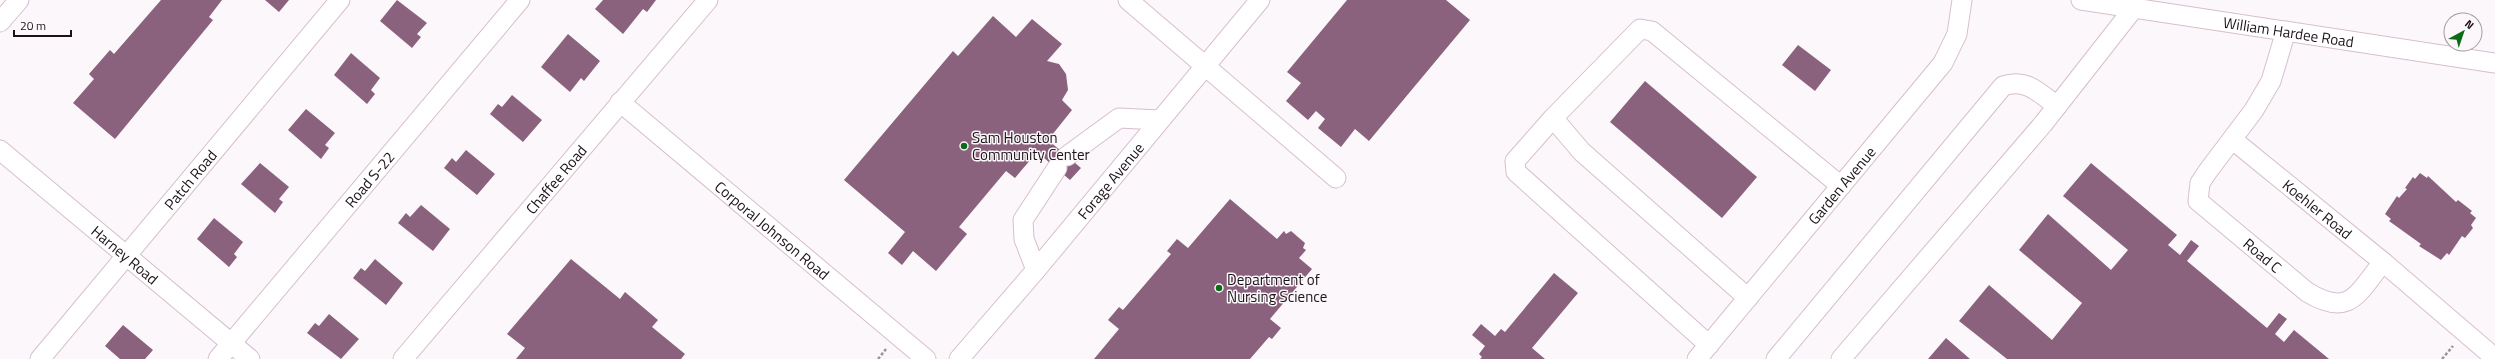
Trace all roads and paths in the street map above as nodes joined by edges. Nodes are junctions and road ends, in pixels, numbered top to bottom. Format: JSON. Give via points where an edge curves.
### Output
{"nodes":[{"id":1,"x":19,"y":0,"type":"edge"},
{"id":2,"x":340,"y":0,"type":"edge"},
{"id":3,"x":520,"y":0,"type":"edge"},
{"id":4,"x":708,"y":0,"type":"edge"},
{"id":5,"x":1128,"y":0,"type":"edge"},
{"id":6,"x":1260,"y":0,"type":"edge"},
{"id":7,"x":1962,"y":0,"type":"edge"},
{"id":8,"x":2081,"y":0,"type":"edge"},
{"id":9,"x":2134,"y":8,"type":"junction"},
{"id":10,"x":0,"y":22,"type":"edge"},
{"id":11,"x":2286,"y":31,"type":"junction"},
{"id":12,"x":2495,"y":63,"type":"edge"},
{"id":13,"x":1206,"y":66,"type":"junction"},
{"id":14,"x":620,"y":102,"type":"junction"},
{"id":15,"x":2057,"y":106,"type":"junction"},
{"id":16,"x":1553,"y":118,"type":"junction"},
{"id":17,"x":1160,"y":120,"type":"junction"},
{"id":18,"x":2233,"y":140,"type":"junction"},
{"id":19,"x":0,"y":150,"type":"edge"},
{"id":20,"x":1336,"y":178,"type":"dead end"},
{"id":21,"x":1841,"y":186,"type":"junction"},
{"id":22,"x":126,"y":256,"type":"junction"},
{"id":23,"x":2383,"y":262,"type":"junction"},
{"id":24,"x":1036,"y":270,"type":"junction"},
{"id":25,"x":1748,"y":298,"type":"junction"},
{"id":26,"x":231,"y":344,"type":"junction"},
{"id":27,"x":1703,"y":352,"type":"edge"},
{"id":28,"x":2495,"y":358,"type":"edge"},
{"id":29,"x":40,"y":359,"type":"edge"},
{"id":30,"x":218,"y":359,"type":"edge"},
{"id":31,"x":250,"y":359,"type":"edge"},
{"id":32,"x":403,"y":359,"type":"edge"},
{"id":33,"x":926,"y":359,"type":"edge"},
{"id":34,"x":959,"y":359,"type":"edge"},
{"id":35,"x":1776,"y":359,"type":"edge"},
{"id":36,"x":1841,"y":359,"type":"edge"}],
"edges":[{"from":1,"to":10,"type":"street"},
{"from":2,"to":22,"type":"street","name":"Patch Road"},
{"from":3,"to":26,"type":"street","name":"Road S-22"},
{"from":4,"to":14,"type":"street","name":"Chaffee Road"},
{"from":5,"to":13,"type":"street"},
{"from":6,"to":13,"type":"street","name":"Forage Avenue"},
{"from":7,"to":21,"type":"street","name":"Garden Avenue","via":[[1957,34],[1943,63]]},
{"from":8,"to":9,"type":"street","name":"William Hardee Road"},
{"from":9,"to":11,"type":"street","name":"William Hardee Road"},
{"from":9,"to":15,"type":"street"},
{"from":11,"to":12,"type":"street","name":"William Hardee Road"},
{"from":11,"to":18,"type":"street","via":[[2271,81]]},
{"from":13,"to":17,"type":"street","name":"Forage Avenue"},
{"from":13,"to":20,"type":"street"},
{"from":14,"to":32,"type":"street","name":"Chaffee Road"},
{"from":14,"to":33,"type":"street","name":"Corporal Johnson Road"},
{"from":15,"to":35,"type":"street","via":[[2026,84],[2014,82],[2003,86]]},
{"from":15,"to":36,"type":"street"},
{"from":16,"to":21,"type":"street","via":[[1640,29],[1652,31]]},
{"from":16,"to":25,"type":"street","via":[[1582,152]]},
{"from":16,"to":27,"type":"street","via":[[1515,161],[1516,172]]},
{"from":17,"to":24,"type":"street","name":"Forage Avenue"},
{"from":17,"to":24,"type":"street","via":[[1119,118],[1062,162],[1023,220],[1024,239]]},
{"from":18,"to":23,"type":"street","name":"Koehler Road"},
{"from":18,"to":23,"type":"street","name":"Road C","via":[[2200,183],[2198,201],[2302,288],[2325,303],[2337,304],[2351,300]]},
{"from":19,"to":22,"type":"street","name":"Harney Road"},
{"from":21,"to":25,"type":"street","name":"Garden Avenue"},
{"from":22,"to":26,"type":"street","name":"Harney Road"},
{"from":22,"to":29,"type":"street","name":"Patch Road"},
{"from":23,"to":28,"type":"street","name":"Koehler Road"},
{"from":24,"to":34,"type":"street","name":"Forage Avenue"},
{"from":25,"to":27,"type":"street","name":"Garden Avenue"},
{"from":26,"to":30,"type":"street","name":"Road S-22"},
{"from":26,"to":31,"type":"street","name":"Harney Road"}]}
